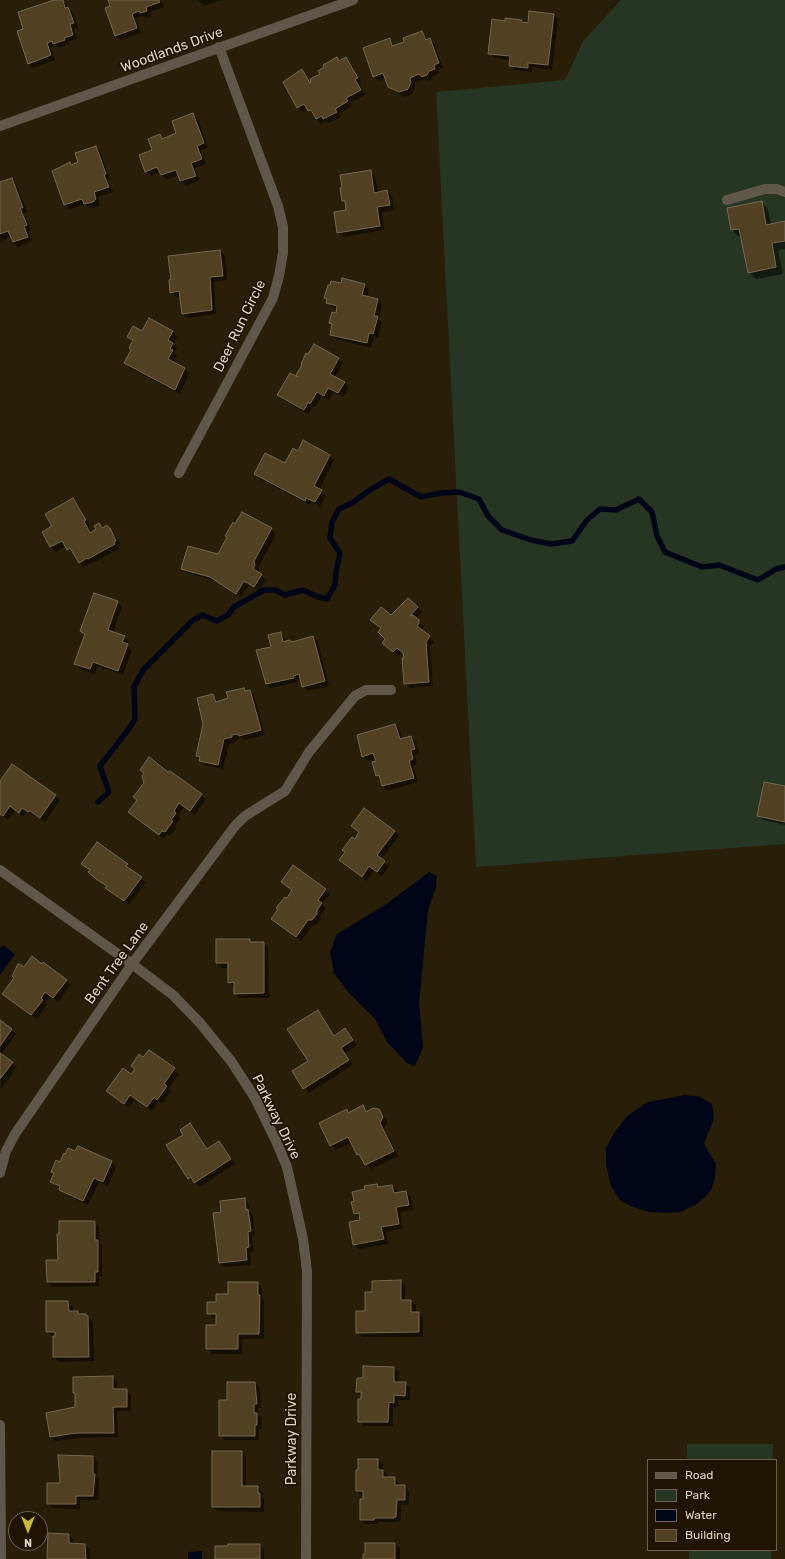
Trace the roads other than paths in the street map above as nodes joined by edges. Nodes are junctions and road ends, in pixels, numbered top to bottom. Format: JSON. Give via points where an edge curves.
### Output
{"nodes":[{"id":1,"x":353,"y":0,"type":"edge"},
{"id":2,"x":219,"y":47,"type":"junction"},
{"id":3,"x":0,"y":126,"type":"edge"},
{"id":4,"x":785,"y":192,"type":"edge"},
{"id":5,"x":727,"y":200,"type":"dead end"},
{"id":6,"x":179,"y":473,"type":"dead end"},
{"id":7,"x":391,"y":690,"type":"dead end"},
{"id":8,"x":0,"y":870,"type":"edge"},
{"id":9,"x":132,"y":964,"type":"junction"},
{"id":10,"x":0,"y":1173,"type":"edge"},
{"id":11,"x":0,"y":1425,"type":"edge"},
{"id":12,"x":0,"y":1559,"type":"edge"},
{"id":13,"x":306,"y":1559,"type":"edge"}],
"edges":[{"from":1,"to":2,"type":"street","name":"Woodlands Drive"},
{"from":2,"to":3,"type":"street","name":"Woodlands Drive"},
{"from":2,"to":6,"type":"street","name":"Deer Run Circle","via":[[278,206],[283,227],[283,253],[280,276],[273,298]]},
{"from":4,"to":5,"type":"street","via":[[765,189]]},
{"from":7,"to":9,"type":"street","name":"Bent Tree Lane","via":[[366,690],[355,696],[309,752],[285,791],[235,826]]},
{"from":8,"to":9,"type":"street","name":"Parkway Drive"},
{"from":9,"to":10,"type":"street","name":"Bent Tree Lane","via":[[15,1134],[6,1151]]},
{"from":9,"to":13,"type":"street","name":"Parkway Drive","via":[[173,995],[231,1061],[254,1098],[287,1167],[303,1238],[307,1271]]},
{"from":11,"to":12,"type":"street"}]}
